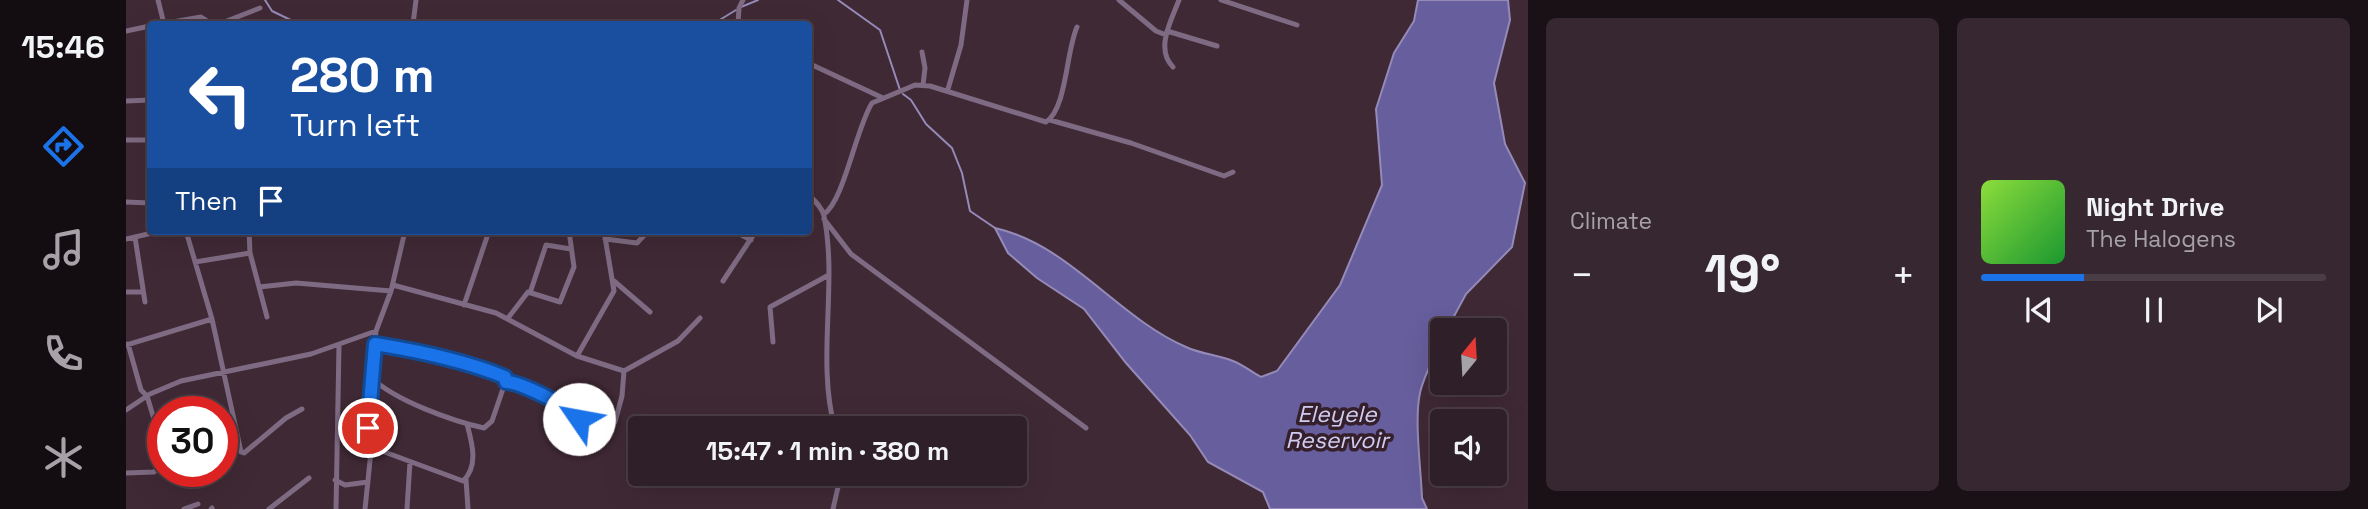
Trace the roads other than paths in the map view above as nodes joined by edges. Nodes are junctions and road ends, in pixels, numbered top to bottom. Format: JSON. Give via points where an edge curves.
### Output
{"nodes":[{"id":1,"x":158,"y":0,"type":"edge"},
{"id":2,"x":416,"y":0,"type":"edge"},
{"id":3,"x":743,"y":0,"type":"edge"},
{"id":4,"x":967,"y":0,"type":"edge"},
{"id":5,"x":1119,"y":0,"type":"edge"},
{"id":6,"x":1178,"y":0,"type":"edge"},
{"id":7,"x":1221,"y":0,"type":"edge"},
{"id":8,"x":260,"y":8,"type":"dead end"},
{"id":9,"x":162,"y":21,"type":"edge"},
{"id":10,"x":179,"y":21,"type":"edge"},
{"id":11,"x":207,"y":21,"type":"edge"},
{"id":12,"x":227,"y":21,"type":"edge"},
{"id":13,"x":413,"y":21,"type":"edge"},
{"id":14,"x":738,"y":21,"type":"edge"},
{"id":15,"x":1297,"y":24,"type":"dead end"},
{"id":16,"x":147,"y":27,"type":"edge"},
{"id":17,"x":1077,"y":27,"type":"dead end"},
{"id":18,"x":126,"y":31,"type":"edge"},
{"id":19,"x":1167,"y":33,"type":"junction"},
{"id":20,"x":1217,"y":46,"type":"dead end"},
{"id":21,"x":922,"y":52,"type":"dead end"},
{"id":22,"x":812,"y":65,"type":"edge"},
{"id":23,"x":1173,"y":67,"type":"dead end"},
{"id":24,"x":923,"y":85,"type":"junction"},
{"id":25,"x":948,"y":89,"type":"junction"},
{"id":26,"x":883,"y":98,"type":"junction"},
{"id":27,"x":147,"y":100,"type":"edge"},
{"id":28,"x":126,"y":101,"type":"edge"},
{"id":29,"x":1050,"y":120,"type":"junction"},
{"id":30,"x":126,"y":140,"type":"edge"},
{"id":31,"x":147,"y":140,"type":"edge"},
{"id":32,"x":1233,"y":172,"type":"dead end"},
{"id":33,"x":812,"y":200,"type":"edge"},
{"id":34,"x":126,"y":202,"type":"edge"},
{"id":35,"x":147,"y":203,"type":"edge"},
{"id":36,"x":824,"y":216,"type":"junction"},
{"id":37,"x":147,"y":234,"type":"edge"},
{"id":38,"x":187,"y":235,"type":"edge"},
{"id":39,"x":249,"y":235,"type":"edge"},
{"id":40,"x":404,"y":235,"type":"edge"},
{"id":41,"x":488,"y":235,"type":"edge"},
{"id":42,"x":569,"y":235,"type":"edge"},
{"id":43,"x":604,"y":235,"type":"edge"},
{"id":44,"x":644,"y":235,"type":"edge"},
{"id":45,"x":742,"y":235,"type":"edge"},
{"id":46,"x":754,"y":235,"type":"edge"},
{"id":47,"x":135,"y":237,"type":"junction"},
{"id":48,"x":126,"y":239,"type":"edge"},
{"id":49,"x":605,"y":239,"type":"junction"},
{"id":50,"x":751,"y":240,"type":"junction"},
{"id":51,"x":571,"y":248,"type":"junction"},
{"id":52,"x":250,"y":253,"type":"junction"},
{"id":53,"x":195,"y":262,"type":"junction"},
{"id":54,"x":827,"y":276,"type":"junction"},
{"id":55,"x":614,"y":281,"type":"junction"},
{"id":56,"x":723,"y":281,"type":"dead end"},
{"id":57,"x":259,"y":287,"type":"junction"},
{"id":58,"x":392,"y":288,"type":"junction"},
{"id":59,"x":126,"y":292,"type":"edge"},
{"id":60,"x":142,"y":292,"type":"junction"},
{"id":61,"x":530,"y":293,"type":"junction"},
{"id":62,"x":145,"y":302,"type":"dead end"},
{"id":63,"x":464,"y":305,"type":"junction"},
{"id":64,"x":650,"y":312,"type":"dead end"},
{"id":65,"x":268,"y":317,"type":"dead end"},
{"id":66,"x":508,"y":318,"type":"junction"},
{"id":67,"x":700,"y":318,"type":"dead end"},
{"id":68,"x":212,"y":319,"type":"junction"},
{"id":69,"x":376,"y":331,"type":"junction"},
{"id":70,"x":774,"y":342,"type":"dead end"},
{"id":71,"x":375,"y":344,"type":"junction"},
{"id":72,"x":127,"y":345,"type":"edge"},
{"id":73,"x":338,"y":345,"type":"junction"},
{"id":74,"x":577,"y":356,"type":"junction"},
{"id":75,"x":224,"y":371,"type":"junction"},
{"id":76,"x":624,"y":371,"type":"junction"},
{"id":77,"x":372,"y":377,"type":"junction"},
{"id":78,"x":506,"y":382,"type":"junction"},
{"id":79,"x":147,"y":396,"type":"junction"},
{"id":80,"x":302,"y":409,"type":"dead end"},
{"id":81,"x":126,"y":410,"type":"edge"},
{"id":82,"x":833,"y":416,"type":"edge"},
{"id":83,"x":615,"y":422,"type":"dead end"},
{"id":84,"x":467,"y":424,"type":"junction"},
{"id":85,"x":576,"y":428,"type":"dead end"},
{"id":86,"x":1086,"y":428,"type":"dead end"},
{"id":87,"x":371,"y":447,"type":"junction"},
{"id":88,"x":379,"y":450,"type":"junction"},
{"id":89,"x":371,"y":456,"type":"junction"},
{"id":90,"x":410,"y":463,"type":"junction"},
{"id":91,"x":147,"y":472,"type":"edge"},
{"id":92,"x":126,"y":473,"type":"edge"},
{"id":93,"x":309,"y":478,"type":"dead end"},
{"id":94,"x":335,"y":480,"type":"junction"},
{"id":95,"x":466,"y":480,"type":"junction"},
{"id":96,"x":368,"y":482,"type":"junction"},
{"id":97,"x":345,"y":485,"type":"junction"},
{"id":98,"x":838,"y":486,"type":"edge"},
{"id":99,"x":335,"y":495,"type":"junction"},
{"id":100,"x":198,"y":504,"type":"dead end"},
{"id":101,"x":184,"y":509,"type":"edge"},
{"id":102,"x":269,"y":509,"type":"edge"},
{"id":103,"x":337,"y":509,"type":"edge"},
{"id":104,"x":365,"y":509,"type":"edge"},
{"id":105,"x":407,"y":509,"type":"edge"},
{"id":106,"x":468,"y":509,"type":"edge"},
{"id":107,"x":833,"y":509,"type":"edge"}],
"edges":[{"from":1,"to":9,"type":"street"},
{"from":2,"to":13,"type":"street"},
{"from":3,"to":14,"type":"street"},
{"from":4,"to":25,"type":"street","via":[[961,46]]},
{"from":5,"to":19,"type":"street","via":[[1156,31]]},
{"from":6,"to":19,"type":"street"},
{"from":7,"to":15,"type":"street"},
{"from":8,"to":12,"type":"street"},
{"from":10,"to":11,"type":"street","via":[[201,17]]},
{"from":16,"to":18,"type":"street"},
{"from":17,"to":29,"type":"street","via":[[1058,107]]},
{"from":19,"to":20,"type":"street"},
{"from":19,"to":23,"type":"street","via":[[1165,58]]},
{"from":21,"to":24,"type":"street"},
{"from":22,"to":26,"type":"street"},
{"from":24,"to":25,"type":"street"},
{"from":24,"to":26,"type":"street"},
{"from":25,"to":29,"type":"street","via":[[1039,121]]},
{"from":26,"to":36,"type":"street","via":[[868,110],[834,204]]},
{"from":27,"to":28,"type":"street"},
{"from":29,"to":32,"type":"street","via":[[1224,176]]},
{"from":30,"to":31,"type":"street"},
{"from":33,"to":36,"type":"street"},
{"from":34,"to":35,"type":"street"},
{"from":36,"to":54,"type":"street"},
{"from":36,"to":86,"type":"street","via":[[851,254]]},
{"from":37,"to":47,"type":"street"},
{"from":38,"to":53,"type":"street"},
{"from":39,"to":52,"type":"street"},
{"from":40,"to":58,"type":"street"},
{"from":41,"to":63,"type":"street"},
{"from":42,"to":51,"type":"street"},
{"from":43,"to":49,"type":"street"},
{"from":44,"to":49,"type":"street","via":[[637,243]]},
{"from":45,"to":50,"type":"street"},
{"from":46,"to":50,"type":"street"},
{"from":47,"to":48,"type":"street"},
{"from":47,"to":60,"type":"street"},
{"from":49,"to":55,"type":"street"},
{"from":50,"to":56,"type":"street"},
{"from":51,"to":61,"type":"street","via":[[546,245]]},
{"from":51,"to":61,"type":"street","via":[[574,267],[560,303]]},
{"from":52,"to":53,"type":"street"},
{"from":52,"to":57,"type":"street"},
{"from":53,"to":68,"type":"street"},
{"from":54,"to":70,"type":"street","via":[[770,307]]},
{"from":54,"to":82,"type":"street","via":[[827,366]]},
{"from":55,"to":64,"type":"street"},
{"from":55,"to":74,"type":"street","via":[[614,295]]},
{"from":57,"to":58,"type":"street"},
{"from":57,"to":65,"type":"street"},
{"from":58,"to":63,"type":"street"},
{"from":58,"to":69,"type":"street"},
{"from":59,"to":60,"type":"street"},
{"from":60,"to":62,"type":"street"},
{"from":61,"to":66,"type":"street"},
{"from":63,"to":66,"type":"street"},
{"from":66,"to":74,"type":"street"},
{"from":67,"to":76,"type":"street","via":[[678,341]]},
{"from":68,"to":72,"type":"street"},
{"from":68,"to":75,"type":"street"},
{"from":69,"to":71,"type":"street"},
{"from":69,"to":73,"type":"street"},
{"from":71,"to":77,"type":"street"},
{"from":71,"to":78,"type":"street","via":[[432,354],[495,373]]},
{"from":72,"to":79,"type":"street"},
{"from":73,"to":75,"type":"street"},
{"from":73,"to":94,"type":"street"},
{"from":74,"to":76,"type":"street"},
{"from":75,"to":79,"type":"street","via":[[163,387]]},
{"from":75,"to":80,"type":"street","via":[[241,453]]},
{"from":76,"to":83,"type":"street"},
{"from":77,"to":84,"type":"street","via":[[393,395]]},
{"from":77,"to":87,"type":"street"},
{"from":78,"to":84,"type":"street","via":[[490,425]]},
{"from":78,"to":85,"type":"street","via":[[522,385],[578,416]]},
{"from":79,"to":81,"type":"street"},
{"from":84,"to":95,"type":"street","via":[[474,453]]},
{"from":87,"to":88,"type":"street"},
{"from":87,"to":89,"type":"street"},
{"from":88,"to":89,"type":"street"},
{"from":88,"to":90,"type":"street"},
{"from":89,"to":96,"type":"street"},
{"from":90,"to":95,"type":"street"},
{"from":90,"to":105,"type":"street"},
{"from":91,"to":92,"type":"street"},
{"from":93,"to":102,"type":"street"},
{"from":94,"to":97,"type":"street"},
{"from":94,"to":99,"type":"street"},
{"from":95,"to":106,"type":"street"},
{"from":96,"to":97,"type":"street"},
{"from":96,"to":104,"type":"street"},
{"from":97,"to":99,"type":"street"},
{"from":98,"to":107,"type":"street"},
{"from":99,"to":103,"type":"street"},
{"from":100,"to":101,"type":"street"}]}
